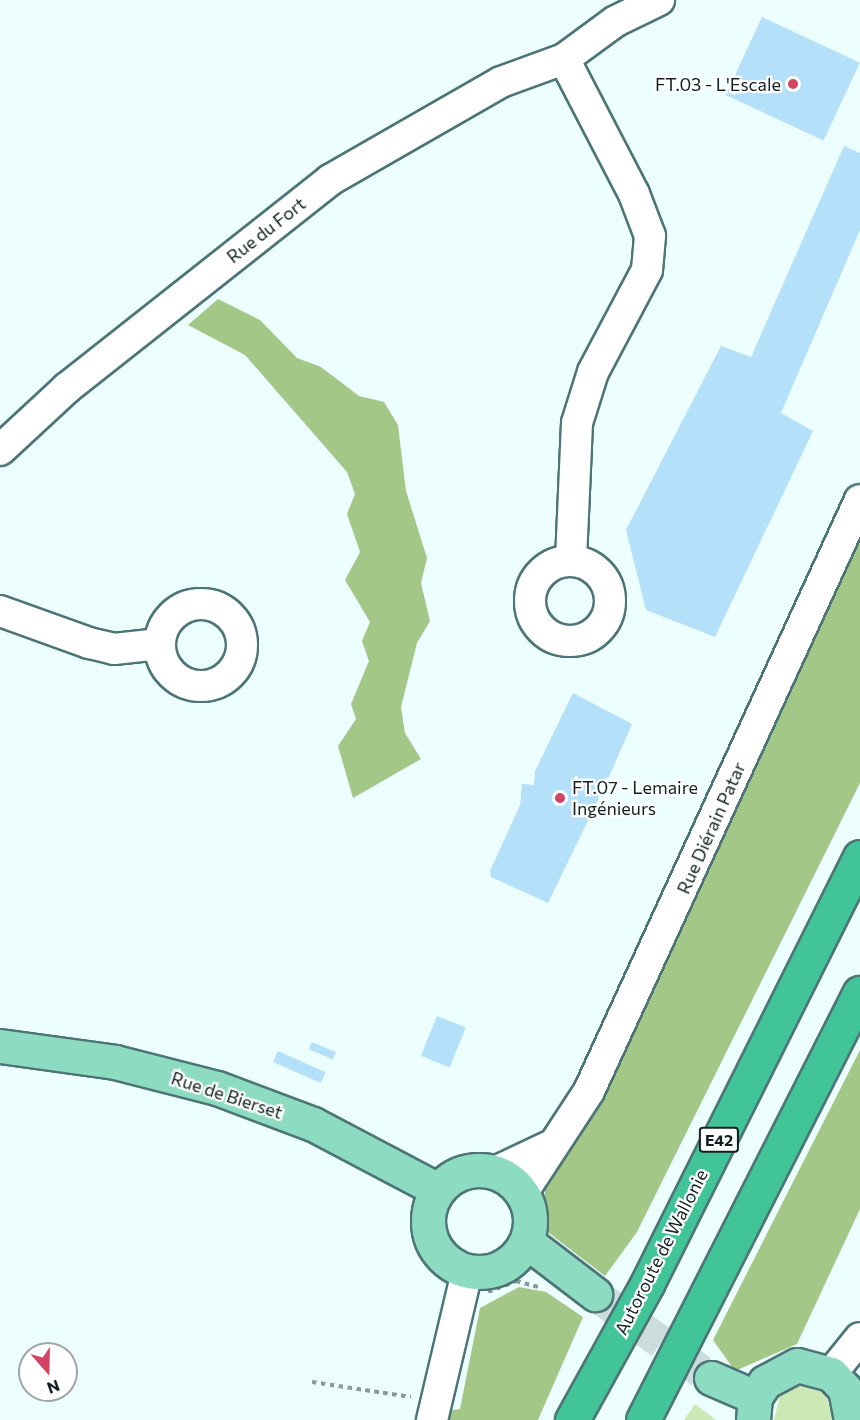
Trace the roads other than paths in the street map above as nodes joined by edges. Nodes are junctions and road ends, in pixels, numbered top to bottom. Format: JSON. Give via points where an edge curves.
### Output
{"nodes":[{"id":1,"x":659,"y":0,"type":"edge"},
{"id":2,"x":564,"y":59,"type":"junction"},
{"id":3,"x":0,"y":450,"type":"edge"},
{"id":4,"x":860,"y":500,"type":"edge"},
{"id":5,"x":571,"y":561,"type":"dead end"},
{"id":6,"x":0,"y":611,"type":"edge"},
{"id":7,"x":159,"y":644,"type":"dead end"},
{"id":8,"x":860,"y":858,"type":"edge"},
{"id":9,"x":860,"y":993,"type":"edge"},
{"id":10,"x":0,"y":1046,"type":"edge"},
{"id":11,"x":548,"y":1147,"type":"junction"},
{"id":12,"x":495,"y":1172,"type":"junction"},
{"id":13,"x":438,"y":1190,"type":"junction"},
{"id":14,"x":523,"y":1192,"type":"junction"},
{"id":15,"x":527,"y":1242,"type":"junction"},
{"id":16,"x":467,"y":1272,"type":"junction"},
{"id":17,"x":595,"y":1294,"type":"tunnel mouth"},
{"id":18,"x":860,"y":1338,"type":"edge"},
{"id":19,"x":831,"y":1374,"type":"junction"},
{"id":20,"x":711,"y":1378,"type":"tunnel mouth"},
{"id":21,"x":754,"y":1409,"type":"edge"},
{"id":22,"x":432,"y":1420,"type":"edge"},
{"id":23,"x":572,"y":1420,"type":"edge"},
{"id":24,"x":643,"y":1420,"type":"edge"},
{"id":25,"x":851,"y":1420,"type":"edge"}],
"edges":[{"from":1,"to":2,"type":"street","name":"Rue du Fort","via":[[616,21]]},
{"from":2,"to":3,"type":"street","name":"Rue du Fort","via":[[501,82],[330,180],[67,388]]},
{"from":2,"to":5,"type":"street","via":[[634,194],[650,236],[647,270],[593,372],[577,423]]},
{"from":4,"to":11,"type":"street","name":"Rue Diérain Patar","via":[[589,1091]]},
{"from":6,"to":7,"type":"street","via":[[97,645]]},
{"from":8,"to":23,"type":"highway","name":"Autoroute de Wallonie","number":"E42","via":[[647,1284]]},
{"from":9,"to":24,"type":"highway"},
{"from":10,"to":13,"type":"main road","name":"Rue de Bierset","via":[[115,1062],[217,1088],[314,1124]]},
{"from":11,"to":12,"type":"street","name":"Rue Diérain Patar"},
{"from":11,"to":14,"type":"street","name":"Rue Diérain Patar"},
{"from":12,"to":13,"type":"main road","via":[[464,1172]]},
{"from":12,"to":14,"type":"main road"},
{"from":13,"to":16,"type":"main road","via":[[429,1208],[431,1238],[448,1263]]},
{"from":14,"to":15,"type":"main road","via":[[531,1224]]},
{"from":15,"to":16,"type":"main road","via":[[502,1268]]},
{"from":15,"to":17,"type":"main road"},
{"from":16,"to":22,"type":"street"},
{"from":18,"to":19,"type":"street"},
{"from":19,"to":21,"type":"main road","via":[[815,1366],[788,1368],[765,1382]]},
{"from":19,"to":25,"type":"main road","via":[[845,1389]]},
{"from":20,"to":21,"type":"main road"}]}
